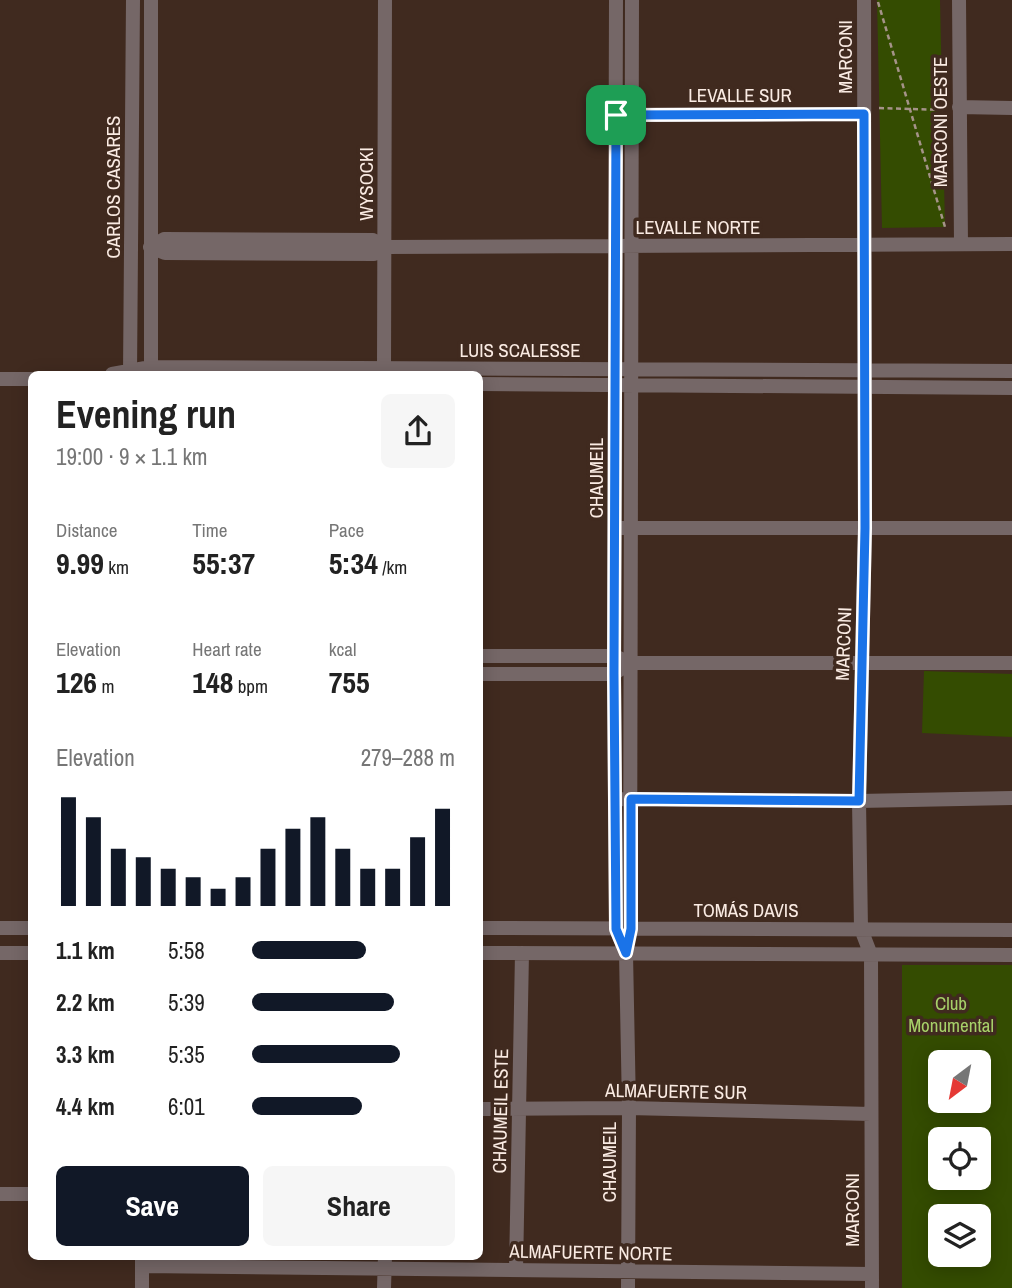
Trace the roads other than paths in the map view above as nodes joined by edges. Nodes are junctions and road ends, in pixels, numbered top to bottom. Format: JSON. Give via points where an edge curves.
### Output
{"nodes":[{"id":1,"x":133,"y":0,"type":"edge"},
{"id":2,"x":150,"y":0,"type":"edge"},
{"id":3,"x":385,"y":0,"type":"edge"},
{"id":4,"x":616,"y":0,"type":"edge"},
{"id":5,"x":632,"y":0,"type":"edge"},
{"id":6,"x":864,"y":0,"type":"edge"},
{"id":7,"x":958,"y":0,"type":"edge"},
{"id":8,"x":960,"y":107,"type":"junction"},
{"id":9,"x":1012,"y":108,"type":"edge"},
{"id":10,"x":864,"y":114,"type":"junction"},
{"id":11,"x":623,"y":115,"type":"junction"},
{"id":12,"x":865,"y":244,"type":"junction"},
{"id":13,"x":961,"y":244,"type":"junction"},
{"id":14,"x":1012,"y":244,"type":"edge"},
{"id":15,"x":616,"y":246,"type":"junction"},
{"id":16,"x":632,"y":246,"type":"junction"},
{"id":17,"x":150,"y":247,"type":"junction"},
{"id":18,"x":385,"y":247,"type":"junction"},
{"id":19,"x":384,"y":368,"type":"junction"},
{"id":20,"x":616,"y":369,"type":"junction"},
{"id":21,"x":632,"y":369,"type":"junction"},
{"id":22,"x":866,"y":369,"type":"junction"},
{"id":23,"x":130,"y":371,"type":"edge"},
{"id":24,"x":151,"y":371,"type":"edge"},
{"id":25,"x":306,"y":371,"type":"edge"},
{"id":26,"x":445,"y":371,"type":"edge"},
{"id":27,"x":1012,"y":371,"type":"edge"},
{"id":28,"x":483,"y":372,"type":"edge"},
{"id":29,"x":0,"y":379,"type":"edge"},
{"id":30,"x":28,"y":379,"type":"edge"},
{"id":31,"x":483,"y":384,"type":"edge"},
{"id":32,"x":615,"y":386,"type":"junction"},
{"id":33,"x":632,"y":386,"type":"junction"},
{"id":34,"x":866,"y":386,"type":"junction"},
{"id":35,"x":1012,"y":388,"type":"edge"},
{"id":36,"x":616,"y":528,"type":"junction"},
{"id":37,"x":631,"y":528,"type":"junction"},
{"id":38,"x":865,"y":528,"type":"junction"},
{"id":39,"x":1012,"y":528,"type":"edge"},
{"id":40,"x":483,"y":656,"type":"edge"},
{"id":41,"x":615,"y":656,"type":"junction"},
{"id":42,"x":629,"y":663,"type":"junction"},
{"id":43,"x":1012,"y":663,"type":"edge"},
{"id":44,"x":861,"y":665,"type":"junction"},
{"id":45,"x":483,"y":674,"type":"edge"},
{"id":46,"x":614,"y":674,"type":"junction"},
{"id":47,"x":1012,"y":798,"type":"edge"},
{"id":48,"x":615,"y":799,"type":"junction"},
{"id":49,"x":631,"y":799,"type":"junction"},
{"id":50,"x":859,"y":801,"type":"junction"},
{"id":51,"x":0,"y":928,"type":"edge"},
{"id":52,"x":28,"y":928,"type":"edge"},
{"id":53,"x":483,"y":928,"type":"edge"},
{"id":54,"x":623,"y":929,"type":"junction"},
{"id":55,"x":861,"y":929,"type":"junction"},
{"id":56,"x":1012,"y":930,"type":"edge"},
{"id":57,"x":0,"y":953,"type":"edge"},
{"id":58,"x":28,"y":953,"type":"edge"},
{"id":59,"x":483,"y":953,"type":"edge"},
{"id":60,"x":522,"y":953,"type":"junction"},
{"id":61,"x":626,"y":953,"type":"junction"},
{"id":62,"x":871,"y":955,"type":"junction"},
{"id":63,"x":1012,"y":955,"type":"edge"},
{"id":64,"x":628,"y":1108,"type":"junction"},
{"id":65,"x":483,"y":1109,"type":"edge"},
{"id":66,"x":519,"y":1109,"type":"junction"},
{"id":67,"x":872,"y":1114,"type":"junction"},
{"id":68,"x":0,"y":1194,"type":"edge"},
{"id":69,"x":28,"y":1194,"type":"edge"},
{"id":70,"x":142,"y":1261,"type":"edge"},
{"id":71,"x":385,"y":1263,"type":"edge"},
{"id":72,"x":516,"y":1270,"type":"junction"},
{"id":73,"x":628,"y":1272,"type":"junction"},
{"id":74,"x":872,"y":1281,"type":"edge"},
{"id":75,"x":142,"y":1288,"type":"edge"},
{"id":76,"x":384,"y":1288,"type":"edge"},
{"id":77,"x":628,"y":1288,"type":"edge"}],
"edges":[{"from":1,"to":23,"type":"street","name":"CARLOS CASARES"},
{"from":2,"to":17,"type":"street","name":"CARLOS CASARES"},
{"from":3,"to":18,"type":"street","name":"WYSOCKI"},
{"from":4,"to":11,"type":"street","name":"CHAUMEIL"},
{"from":5,"to":11,"type":"street","name":"CHAUMEIL"},
{"from":6,"to":10,"type":"street","name":"MARCONI"},
{"from":7,"to":8,"type":"street","name":"MARCONI OESTE"},
{"from":8,"to":9,"type":"street"},
{"from":8,"to":13,"type":"street","name":"MARCONI OESTE"},
{"from":10,"to":11,"type":"street","name":"LEVALLE SUR"},
{"from":10,"to":12,"type":"street","name":"MARCONI"},
{"from":11,"to":15,"type":"street","name":"CHAUMEIL"},
{"from":11,"to":16,"type":"street","name":"CHAUMEIL"},
{"from":12,"to":13,"type":"street","name":"LEVALLE NORTE"},
{"from":12,"to":16,"type":"street","name":"LEVALLE NORTE"},
{"from":12,"to":22,"type":"street","name":"MARCONI"},
{"from":13,"to":14,"type":"street","name":"LEVALLE NORTE"},
{"from":15,"to":16,"type":"street","name":"LEVALLE NORTE"},
{"from":15,"to":18,"type":"street","name":"LEVALLE NORTE"},
{"from":15,"to":20,"type":"street","name":"CHAUMEIL"},
{"from":16,"to":21,"type":"street","name":"CHAUMEIL"},
{"from":17,"to":18,"type":"street","name":"LEVALLE NORTE","via":[[164,239],[192,239],[373,240]]},
{"from":17,"to":24,"type":"street","name":"CARLOS CASARES"},
{"from":18,"to":19,"type":"street","name":"WYSOCKI"},
{"from":19,"to":25,"type":"street","name":"LUIS SCALESSE"},
{"from":19,"to":26,"type":"street","name":"LUIS SCALESSE"},
{"from":20,"to":21,"type":"street","name":"LUIS SCALESSE"},
{"from":20,"to":28,"type":"street","name":"LUIS SCALESSE"},
{"from":20,"to":32,"type":"street","name":"CHAUMEIL"},
{"from":21,"to":22,"type":"street","name":"LUIS SCALESSE"},
{"from":21,"to":33,"type":"street","name":"CHAUMEIL"},
{"from":22,"to":27,"type":"street","name":"LUIS SCALESSE"},
{"from":22,"to":34,"type":"street","name":"MARCONI"},
{"from":24,"to":25,"type":"street","name":"LUIS SCALESSE"},
{"from":29,"to":30,"type":"street"},
{"from":31,"to":32,"type":"street","name":"LUIS SCALESSE"},
{"from":32,"to":33,"type":"street","name":"LUIS SCALESSE"},
{"from":32,"to":36,"type":"street","name":"CHAUMEIL"},
{"from":33,"to":34,"type":"street","name":"LUIS SCALESSE"},
{"from":33,"to":37,"type":"street","name":"CHAUMEIL"},
{"from":34,"to":35,"type":"street","name":"LUIS SCALESSE"},
{"from":34,"to":38,"type":"street","name":"MARCONI"},
{"from":36,"to":37,"type":"street"},
{"from":36,"to":41,"type":"street","name":"CHAUMEIL"},
{"from":37,"to":38,"type":"street"},
{"from":37,"to":42,"type":"street","name":"CHAUMEIL"},
{"from":38,"to":39,"type":"street"},
{"from":38,"to":44,"type":"street","name":"MARCONI"},
{"from":40,"to":41,"type":"street"},
{"from":41,"to":42,"type":"street"},
{"from":41,"to":46,"type":"street","name":"CHAUMEIL"},
{"from":42,"to":44,"type":"street"},
{"from":42,"to":46,"type":"street"},
{"from":42,"to":49,"type":"street","name":"CHAUMEIL"},
{"from":43,"to":44,"type":"street"},
{"from":44,"to":50,"type":"street","name":"MARCONI"},
{"from":45,"to":46,"type":"street"},
{"from":46,"to":48,"type":"street","name":"CHAUMEIL"},
{"from":47,"to":50,"type":"street"},
{"from":48,"to":49,"type":"street"},
{"from":48,"to":54,"type":"street","name":"CHAUMEIL"},
{"from":49,"to":50,"type":"street"},
{"from":49,"to":54,"type":"street","name":"CHAUMEIL"},
{"from":50,"to":55,"type":"street","name":"MARCONI"},
{"from":51,"to":52,"type":"street"},
{"from":53,"to":54,"type":"street","name":"TOMÁS DAVIS"},
{"from":54,"to":55,"type":"street","name":"TOMÁS DAVIS"},
{"from":54,"to":61,"type":"street","name":"CHAUMEIL"},
{"from":55,"to":56,"type":"street","name":"TOMÁS DAVIS"},
{"from":55,"to":62,"type":"street","name":"MARCONI"},
{"from":57,"to":58,"type":"street"},
{"from":59,"to":60,"type":"street"},
{"from":60,"to":61,"type":"street"},
{"from":60,"to":66,"type":"street","name":"CHAUMEIL ESTE"},
{"from":61,"to":62,"type":"street"},
{"from":61,"to":64,"type":"street","name":"CHAUMEIL"},
{"from":62,"to":63,"type":"street"},
{"from":62,"to":67,"type":"street","name":"MARCONI"},
{"from":64,"to":66,"type":"street","name":"ALMAFUERTE SUR"},
{"from":64,"to":67,"type":"street","name":"ALMAFUERTE SUR"},
{"from":64,"to":73,"type":"street","name":"CHAUMEIL"},
{"from":65,"to":66,"type":"street","name":"ALMAFUERTE SUR"},
{"from":66,"to":72,"type":"street","name":"CHAUMEIL ESTE"},
{"from":67,"to":74,"type":"street","name":"MARCONI"},
{"from":68,"to":69,"type":"street"},
{"from":70,"to":71,"type":"street","name":"ALMAFUERTE NORTE"},
{"from":70,"to":75,"type":"street"},
{"from":71,"to":72,"type":"street","name":"ALMAFUERTE NORTE"},
{"from":71,"to":76,"type":"street"},
{"from":72,"to":73,"type":"street","name":"ALMAFUERTE NORTE"},
{"from":73,"to":74,"type":"street","name":"ALMAFUERTE NORTE"},
{"from":73,"to":77,"type":"street","name":"CHAUMEIL"}]}
